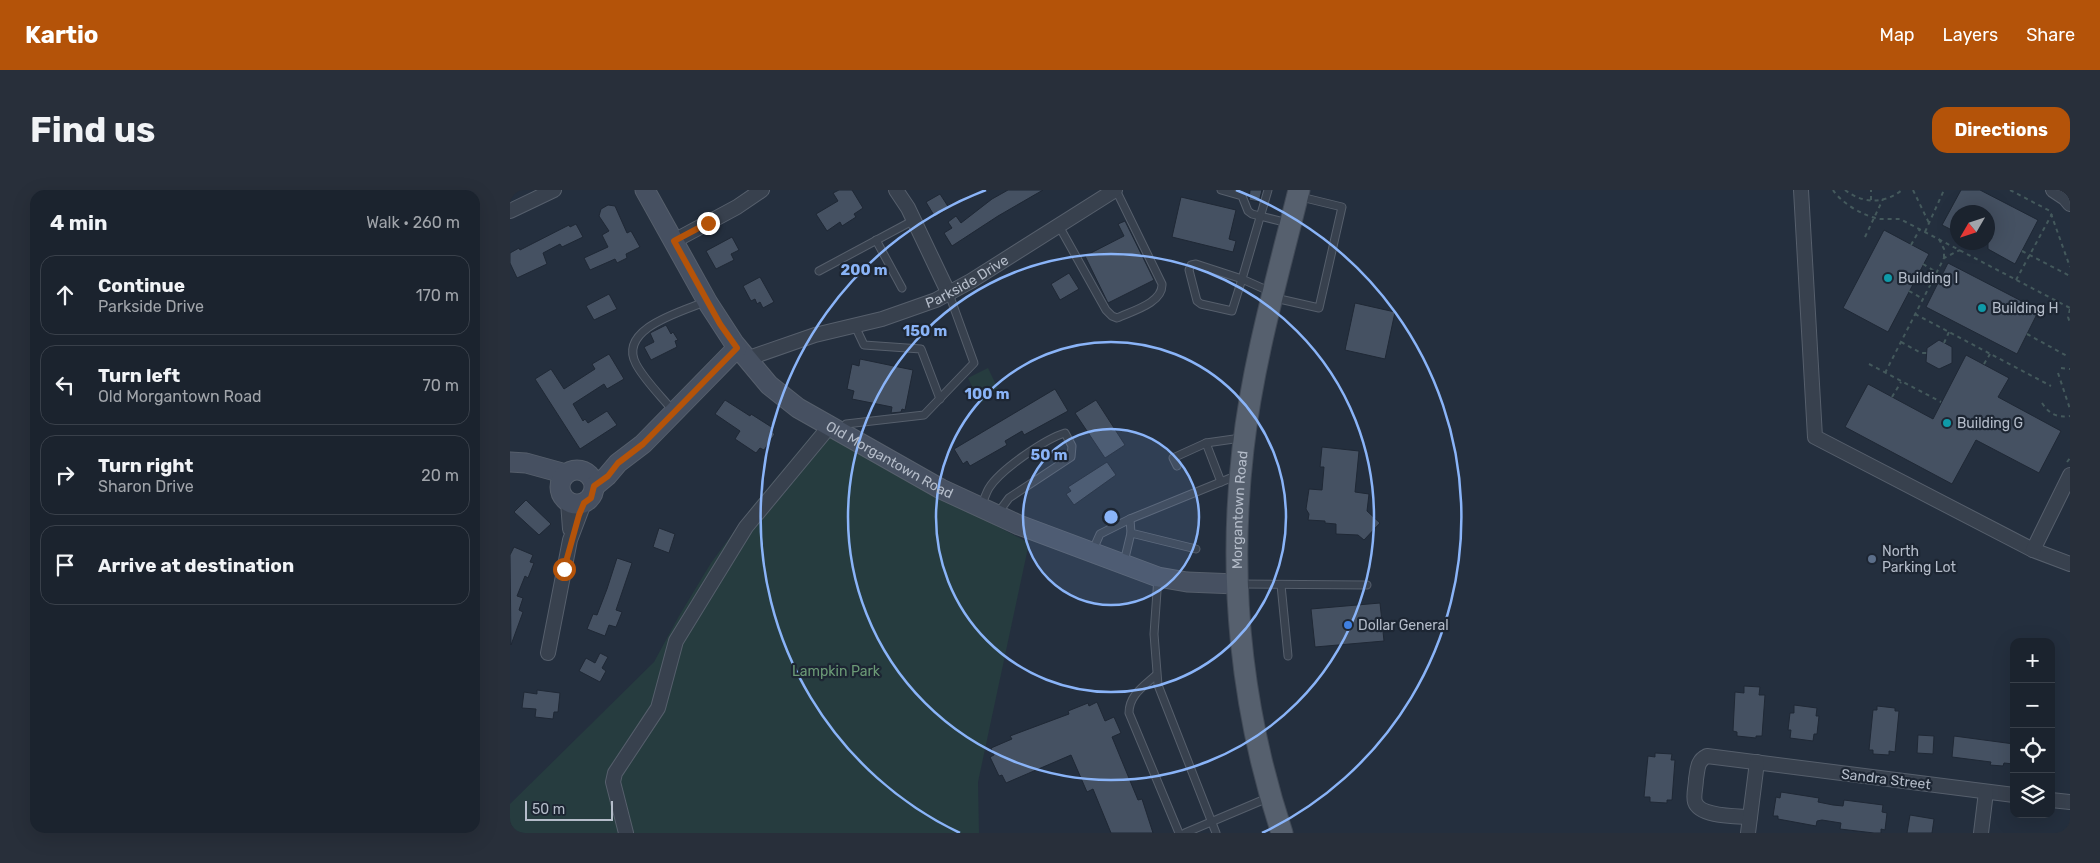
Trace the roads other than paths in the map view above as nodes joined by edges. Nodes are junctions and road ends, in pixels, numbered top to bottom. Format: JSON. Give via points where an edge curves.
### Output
{"nodes":[{"id":1,"x":554,"y":190,"type":"edge"},
{"id":2,"x":645,"y":190,"type":"edge"},
{"id":3,"x":762,"y":190,"type":"edge"},
{"id":4,"x":896,"y":190,"type":"edge"},
{"id":5,"x":1115,"y":190,"type":"edge"},
{"id":6,"x":1221,"y":190,"type":"edge"},
{"id":7,"x":1268,"y":190,"type":"edge"},
{"id":8,"x":1801,"y":190,"type":"edge"},
{"id":9,"x":2058,"y":191,"type":"edge"},
{"id":10,"x":1298,"y":193,"type":"edge"},
{"id":11,"x":2070,"y":204,"type":"edge"},
{"id":12,"x":510,"y":211,"type":"edge"},
{"id":13,"x":1260,"y":216,"type":"junction"},
{"id":14,"x":914,"y":220,"type":"junction"},
{"id":15,"x":1290,"y":224,"type":"junction"},
{"id":16,"x":1059,"y":226,"type":"junction"},
{"id":17,"x":876,"y":240,"type":"junction"},
{"id":18,"x":674,"y":241,"type":"junction"},
{"id":19,"x":819,"y":272,"type":"dead end"},
{"id":20,"x":1242,"y":279,"type":"junction"},
{"id":21,"x":902,"y":288,"type":"dead end"},
{"id":22,"x":949,"y":294,"type":"junction"},
{"id":23,"x":1273,"y":295,"type":"junction"},
{"id":24,"x":707,"y":300,"type":"junction"},
{"id":25,"x":855,"y":326,"type":"junction"},
{"id":26,"x":742,"y":353,"type":"junction"},
{"id":27,"x":940,"y":399,"type":"junction"},
{"id":28,"x":674,"y":412,"type":"junction"},
{"id":29,"x":834,"y":429,"type":"junction"},
{"id":30,"x":1244,"y":438,"type":"junction"},
{"id":31,"x":1206,"y":443,"type":"junction"},
{"id":32,"x":510,"y":462,"type":"edge"},
{"id":33,"x":1177,"y":466,"type":"dead end"},
{"id":34,"x":2070,"y":475,"type":"edge"},
{"id":35,"x":1231,"y":478,"type":"junction"},
{"id":36,"x":592,"y":480,"type":"junction"},
{"id":37,"x":570,"y":493,"type":"junction"},
{"id":38,"x":988,"y":512,"type":"junction"},
{"id":39,"x":1130,"y":519,"type":"junction"},
{"id":40,"x":1131,"y":533,"type":"junction"},
{"id":41,"x":1196,"y":550,"type":"dead end"},
{"id":42,"x":2033,"y":550,"type":"junction"},
{"id":43,"x":1092,"y":553,"type":"junction"},
{"id":44,"x":2070,"y":564,"type":"edge"},
{"id":45,"x":1123,"y":565,"type":"junction"},
{"id":46,"x":1158,"y":577,"type":"junction"},
{"id":47,"x":1236,"y":584,"type":"junction"},
{"id":48,"x":1281,"y":585,"type":"junction"},
{"id":49,"x":1367,"y":585,"type":"dead end"},
{"id":50,"x":548,"y":653,"type":"dead end"},
{"id":51,"x":1288,"y":656,"type":"dead end"},
{"id":52,"x":1156,"y":675,"type":"junction"},
{"id":53,"x":1757,"y":762,"type":"junction"},
{"id":54,"x":1986,"y":792,"type":"junction"},
{"id":55,"x":2010,"y":795,"type":"edge"},
{"id":56,"x":1271,"y":797,"type":"junction"},
{"id":57,"x":2055,"y":800,"type":"edge"},
{"id":58,"x":2070,"y":802,"type":"edge"},
{"id":59,"x":1750,"y":817,"type":"junction"},
{"id":60,"x":1211,"y":821,"type":"junction"},
{"id":61,"x":626,"y":833,"type":"edge"},
{"id":62,"x":1179,"y":833,"type":"edge"},
{"id":63,"x":1185,"y":833,"type":"edge"},
{"id":64,"x":1216,"y":833,"type":"edge"},
{"id":65,"x":1282,"y":833,"type":"edge"},
{"id":66,"x":1748,"y":833,"type":"edge"},
{"id":67,"x":1981,"y":833,"type":"edge"}],
"edges":[{"from":1,"to":12,"type":"street"},
{"from":2,"to":18,"type":"street","name":"Old Morgantown Road"},
{"from":3,"to":18,"type":"street"},
{"from":4,"to":14,"type":"street"},
{"from":5,"to":16,"type":"street","name":"Parkside Drive"},
{"from":5,"to":16,"type":"lane","via":[[1162,284],[1155,300],[1117,318],[1112,316]]},
{"from":6,"to":13,"type":"lane","via":[[1242,196],[1248,211]]},
{"from":7,"to":13,"type":"lane"},
{"from":8,"to":42,"type":"street","via":[[1815,438]]},
{"from":9,"to":11,"type":"street"},
{"from":10,"to":15,"type":"main road","name":"Morgantown Road"},
{"from":10,"to":23,"type":"lane","via":[[1342,207],[1319,308]]},
{"from":13,"to":15,"type":"lane"},
{"from":13,"to":20,"type":"lane"},
{"from":14,"to":17,"type":"lane"},
{"from":14,"to":22,"type":"street"},
{"from":15,"to":23,"type":"main road","name":"Morgantown Road"},
{"from":16,"to":22,"type":"street","name":"Parkside Drive"},
{"from":17,"to":19,"type":"lane"},
{"from":17,"to":21,"type":"lane"},
{"from":18,"to":24,"type":"street","name":"Old Morgantown Road"},
{"from":20,"to":20,"type":"lane","via":[[1196,264],[1189,270],[1197,301],[1228,312],[1232,311]]},
{"from":20,"to":23,"type":"lane"},
{"from":22,"to":25,"type":"street","name":"Parkside Drive","via":[[918,308]]},
{"from":22,"to":27,"type":"lane","via":[[974,363]]},
{"from":23,"to":30,"type":"main road","name":"Morgantown Road"},
{"from":24,"to":26,"type":"street","name":"Old Morgantown Road"},
{"from":24,"to":28,"type":"lane","via":[[644,329],[634,340],[632,349],[636,364]]},
{"from":25,"to":26,"type":"street","name":"Parkside Drive"},
{"from":25,"to":27,"type":"lane","via":[[864,345],[920,349]]},
{"from":26,"to":28,"type":"street","name":"Parkside Drive"},
{"from":26,"to":29,"type":"street","name":"Old Morgantown Road","via":[[784,399]]},
{"from":27,"to":29,"type":"lane","via":[[924,415],[846,424]]},
{"from":28,"to":36,"type":"street","name":"Parkside Drive","via":[[643,444]]},
{"from":29,"to":38,"type":"street","name":"Old Morgantown Road","via":[[934,486]]},
{"from":29,"to":61,"type":"street","via":[[746,527],[676,641],[658,708],[613,782]]},
{"from":30,"to":31,"type":"lane"},
{"from":30,"to":35,"type":"main road","name":"Morgantown Road"},
{"from":31,"to":33,"type":"lane","via":[[1186,456],[1173,458]]},
{"from":31,"to":35,"type":"lane"},
{"from":32,"to":37,"type":"street","via":[[539,467]]},
{"from":34,"to":42,"type":"street"},
{"from":35,"to":39,"type":"lane","via":[[1203,486]]},
{"from":35,"to":47,"type":"main road","name":"Morgantown Road","via":[[1237,507]]},
{"from":36,"to":37,"type":"street","via":[[591,498]]},
{"from":36,"to":37,"type":"street","name":"Parkside Drive","via":[[577,470]]},
{"from":37,"to":50,"type":"street","via":[[570,540]]},
{"from":38,"to":38,"type":"lane","via":[[989,487],[1012,465],[1054,436],[1065,433],[1072,446],[1071,457]]},
{"from":38,"to":43,"type":"street","name":"Old Morgantown Road"},
{"from":39,"to":40,"type":"lane"},
{"from":39,"to":43,"type":"lane","via":[[1100,534]]},
{"from":40,"to":41,"type":"lane"},
{"from":40,"to":45,"type":"lane"},
{"from":42,"to":44,"type":"street"},
{"from":43,"to":45,"type":"street","name":"Old Morgantown Road"},
{"from":45,"to":46,"type":"street","name":"Old Morgantown Road"},
{"from":46,"to":47,"type":"street","name":"Old Morgantown Road"},
{"from":46,"to":52,"type":"lane","via":[[1154,634]]},
{"from":47,"to":48,"type":"lane"},
{"from":47,"to":56,"type":"main road","name":"Morgantown Road","via":[[1248,696]]},
{"from":48,"to":49,"type":"lane"},
{"from":48,"to":51,"type":"lane"},
{"from":52,"to":60,"type":"lane"},
{"from":52,"to":62,"type":"lane","via":[[1132,699],[1129,714]]},
{"from":53,"to":54,"type":"street","name":"Sandra Street"},
{"from":53,"to":59,"type":"street"},
{"from":53,"to":59,"type":"street","name":"Sandra Street","via":[[1707,756],[1698,763],[1694,800],[1697,807],[1710,813]]},
{"from":54,"to":55,"type":"street","name":"Sandra Street"},
{"from":54,"to":67,"type":"street"},
{"from":56,"to":60,"type":"lane"},
{"from":56,"to":65,"type":"main road","name":"Morgantown Road"},
{"from":57,"to":58,"type":"street"},
{"from":59,"to":66,"type":"street"},
{"from":60,"to":63,"type":"lane"},
{"from":60,"to":64,"type":"lane"}]}
